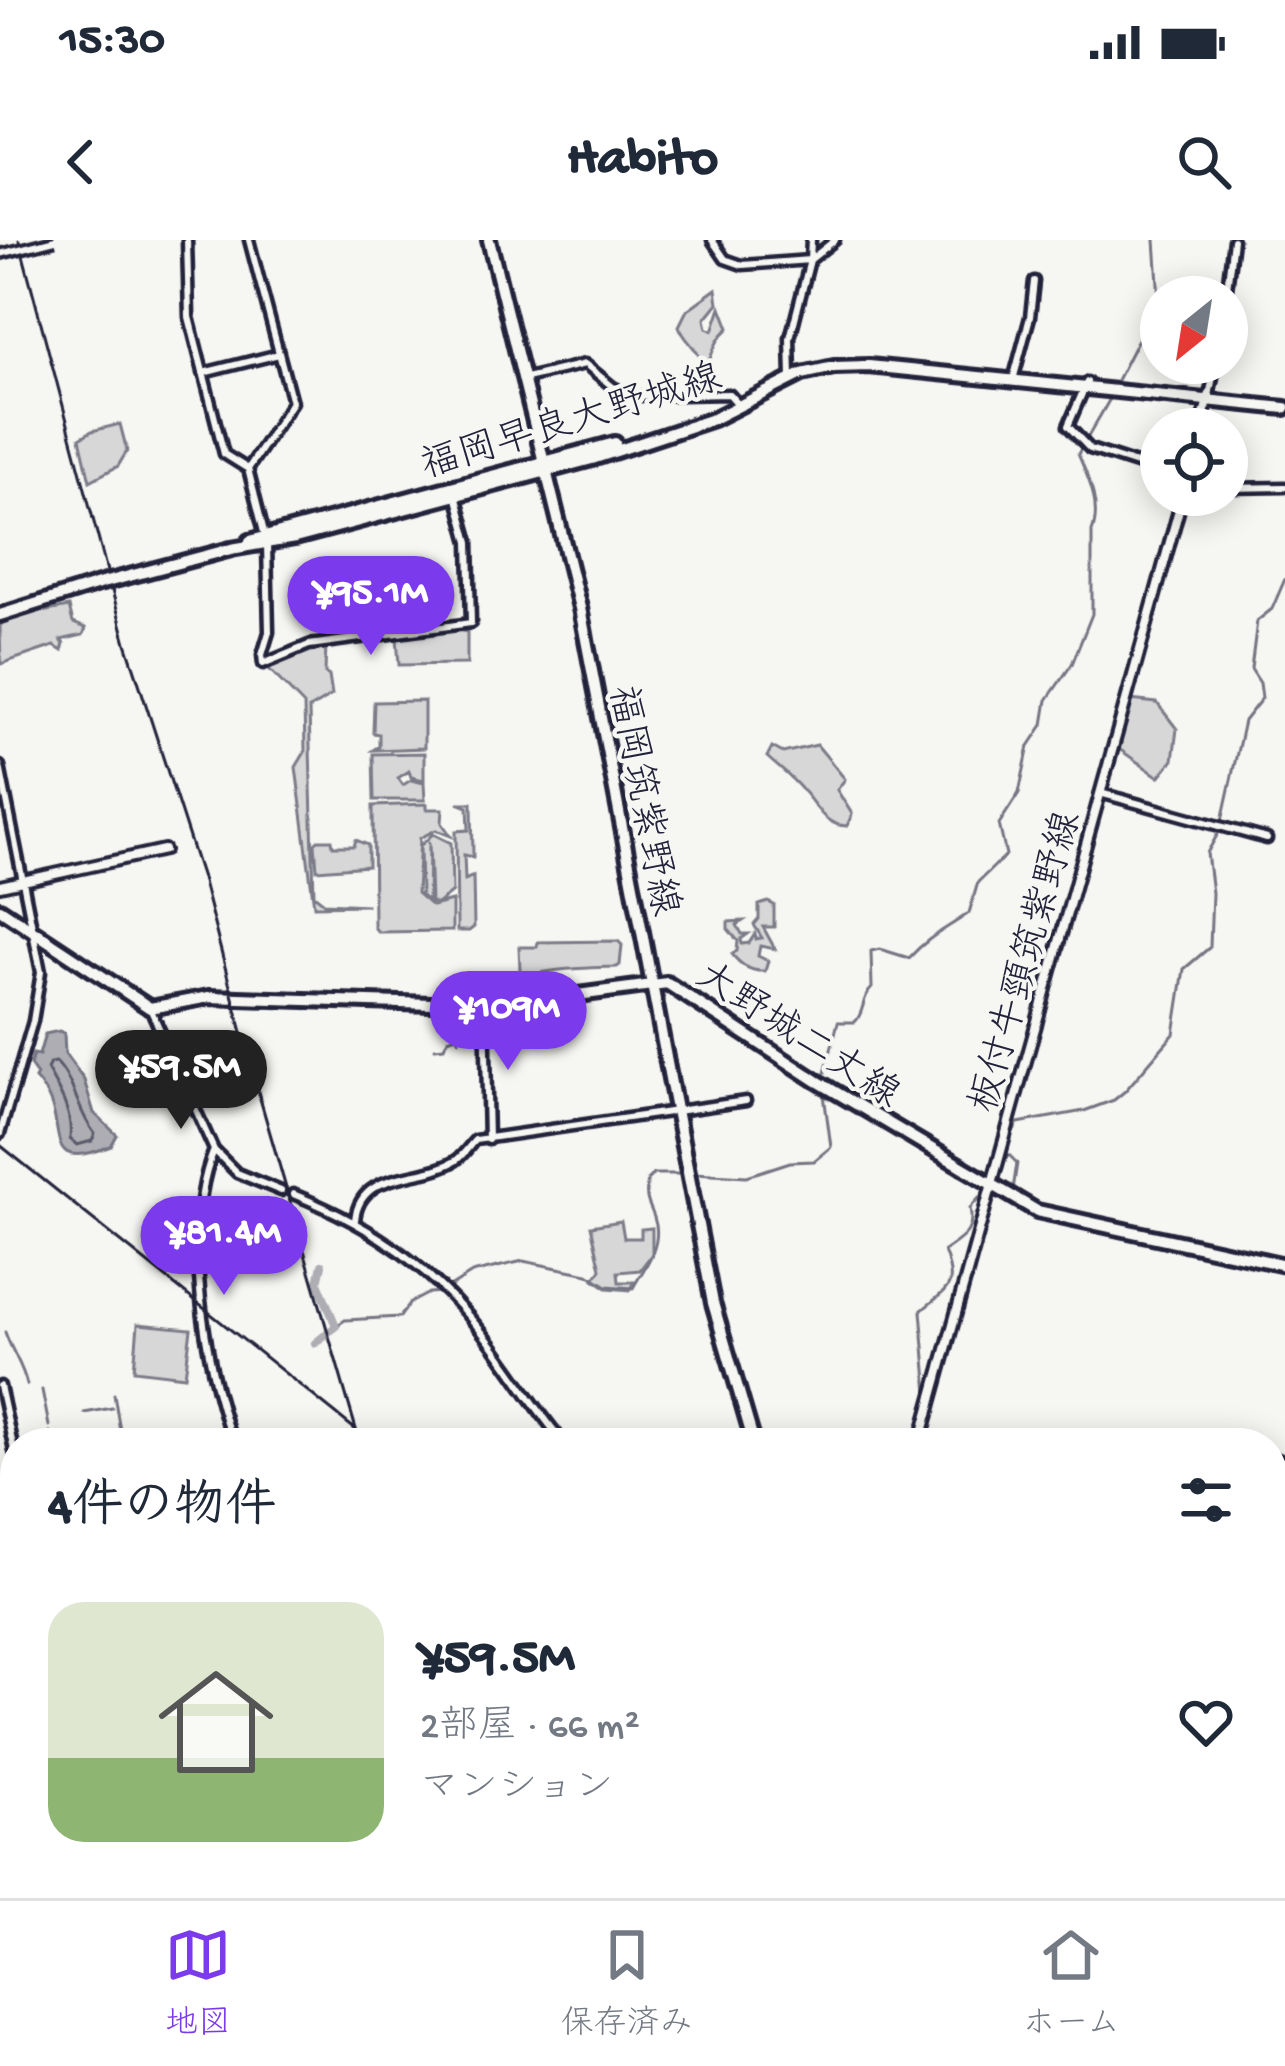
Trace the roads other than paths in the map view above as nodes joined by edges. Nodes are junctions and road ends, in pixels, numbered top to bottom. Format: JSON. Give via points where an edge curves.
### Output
{"nodes":[{"id":1,"x":55,"y":240,"type":"edge"},
{"id":2,"x":187,"y":240,"type":"edge"},
{"id":3,"x":249,"y":240,"type":"edge"},
{"id":4,"x":489,"y":240,"type":"edge"},
{"id":5,"x":712,"y":240,"type":"edge"},
{"id":6,"x":811,"y":240,"type":"edge"},
{"id":7,"x":836,"y":240,"type":"edge"},
{"id":8,"x":1233,"y":240,"type":"edge"},
{"id":9,"x":0,"y":254,"type":"edge"},
{"id":10,"x":810,"y":260,"type":"junction"},
{"id":11,"x":1229,"y":276,"type":"edge"},
{"id":12,"x":1034,"y":281,"type":"dead end"},
{"id":13,"x":279,"y":354,"type":"junction"},
{"id":14,"x":203,"y":373,"type":"junction"},
{"id":15,"x":791,"y":375,"type":"junction"},
{"id":16,"x":1013,"y":378,"type":"junction"},
{"id":17,"x":523,"y":379,"type":"junction"},
{"id":18,"x":1211,"y":384,"type":"edge"},
{"id":19,"x":1088,"y":385,"type":"junction"},
{"id":20,"x":1208,"y":398,"type":"junction"},
{"id":21,"x":736,"y":402,"type":"junction"},
{"id":22,"x":1285,"y":405,"type":"edge"},
{"id":23,"x":1205,"y":408,"type":"edge"},
{"id":24,"x":1140,"y":465,"type":"edge"},
{"id":25,"x":546,"y":466,"type":"junction"},
{"id":26,"x":248,"y":469,"type":"junction"},
{"id":27,"x":1285,"y":487,"type":"edge"},
{"id":28,"x":1248,"y":488,"type":"edge"},
{"id":29,"x":455,"y":491,"type":"junction"},
{"id":30,"x":1177,"y":516,"type":"edge"},
{"id":31,"x":266,"y":541,"type":"junction"},
{"id":32,"x":0,"y":615,"type":"edge"},
{"id":33,"x":0,"y":766,"type":"edge"},
{"id":34,"x":1100,"y":793,"type":"junction"},
{"id":35,"x":1267,"y":839,"type":"dead end"},
{"id":36,"x":164,"y":850,"type":"dead end"},
{"id":37,"x":21,"y":882,"type":"junction"},
{"id":38,"x":0,"y":886,"type":"edge"},
{"id":39,"x":0,"y":909,"type":"edge"},
{"id":40,"x":33,"y":931,"type":"junction"},
{"id":41,"x":43,"y":946,"type":"junction"},
{"id":42,"x":652,"y":985,"type":"junction"},
{"id":43,"x":485,"y":1006,"type":"junction"},
{"id":44,"x":150,"y":1008,"type":"junction"},
{"id":45,"x":746,"y":1101,"type":"dead end"},
{"id":46,"x":675,"y":1110,"type":"junction"},
{"id":47,"x":0,"y":1134,"type":"edge"},
{"id":48,"x":488,"y":1140,"type":"junction"},
{"id":49,"x":214,"y":1150,"type":"junction"},
{"id":50,"x":991,"y":1185,"type":"junction"},
{"id":51,"x":281,"y":1191,"type":"dead end"},
{"id":52,"x":292,"y":1195,"type":"dead end"},
{"id":53,"x":351,"y":1218,"type":"junction"},
{"id":54,"x":1285,"y":1265,"type":"edge"},
{"id":55,"x":0,"y":1386,"type":"edge"},
{"id":56,"x":9,"y":1428,"type":"edge"},
{"id":57,"x":229,"y":1428,"type":"edge"},
{"id":58,"x":553,"y":1428,"type":"edge"},
{"id":59,"x":750,"y":1428,"type":"edge"},
{"id":60,"x":924,"y":1428,"type":"edge"}],
"edges":[{"from":1,"to":9,"type":"street","bridge":true},
{"from":2,"to":14,"type":"street","via":[[189,317]]},
{"from":3,"to":13,"type":"street"},
{"from":4,"to":17,"type":"main road","name":"福岡筑紫野線"},
{"from":5,"to":10,"type":"street","via":[[725,259],[742,265]]},
{"from":6,"to":10,"type":"street"},
{"from":7,"to":10,"type":"street"},
{"from":8,"to":11,"type":"street"},
{"from":10,"to":15,"type":"street","via":[[793,323]]},
{"from":12,"to":16,"type":"street"},
{"from":13,"to":14,"type":"street"},
{"from":13,"to":26,"type":"street","via":[[291,406]]},
{"from":14,"to":26,"type":"street","via":[[224,454]]},
{"from":15,"to":16,"type":"main road","name":"福岡早良大野城線","via":[[853,365]]},
{"from":15,"to":21,"type":"main road","name":"福岡早良大野城線"},
{"from":15,"to":25,"type":"main road","name":"福岡早良大野城線","via":[[694,426]]},
{"from":16,"to":19,"type":"main road","name":"福岡早良大野城線"},
{"from":17,"to":21,"type":"street","via":[[585,364],[632,395],[729,394]]},
{"from":17,"to":25,"type":"main road","name":"福岡筑紫野線"},
{"from":18,"to":20,"type":"street"},
{"from":19,"to":20,"type":"main road","name":"福岡早良大野城線"},
{"from":19,"to":24,"type":"street","via":[[1068,425],[1090,449]]},
{"from":20,"to":22,"type":"main road","name":"福岡早良大野城線"},
{"from":20,"to":23,"type":"main road"},
{"from":21,"to":25,"type":"main road","name":"福岡早良大野城線"},
{"from":25,"to":29,"type":"main road","name":"福岡早良大野城線"},
{"from":25,"to":42,"type":"main road","name":"福岡筑紫野線"},
{"from":26,"to":31,"type":"street"},
{"from":27,"to":28,"type":"street"},
{"from":29,"to":31,"type":"main road","name":"福岡早良大野城線"},
{"from":29,"to":31,"type":"street","via":[[470,542],[471,623],[309,646],[263,664]]},
{"from":30,"to":34,"type":"main road","name":"板付牛頸筑紫野線"},
{"from":31,"to":32,"type":"main road","name":"福岡早良大野城線","bridge":true},
{"from":33,"to":37,"type":"street"},
{"from":34,"to":35,"type":"street"},
{"from":34,"to":50,"type":"main road","name":"板付牛頸筑紫野線"},
{"from":36,"to":37,"type":"main road"},
{"from":37,"to":38,"type":"main road"},
{"from":37,"to":40,"type":"street"},
{"from":39,"to":40,"type":"main road"},
{"from":40,"to":41,"type":"main road"},
{"from":41,"to":44,"type":"main road"},
{"from":41,"to":47,"type":"street","via":[[33,1021]]},
{"from":42,"to":43,"type":"main road","name":"大野城二丈線"},
{"from":42,"to":46,"type":"main road","name":"福岡筑紫野線"},
{"from":42,"to":50,"type":"main road","name":"大野城二丈線","via":[[670,984]]},
{"from":43,"to":44,"type":"main road","name":"大野城二丈線","via":[[209,998]]},
{"from":43,"to":48,"type":"street"},
{"from":44,"to":49,"type":"street"},
{"from":45,"to":46,"type":"street"},
{"from":46,"to":48,"type":"street"},
{"from":46,"to":59,"type":"main road","name":"福岡筑紫野線","via":[[713,1304]]},
{"from":48,"to":53,"type":"street","via":[[472,1141],[455,1161],[371,1188]]},
{"from":49,"to":51,"type":"street","via":[[237,1173]]},
{"from":49,"to":57,"type":"street","via":[[204,1178],[200,1273],[207,1355]]},
{"from":50,"to":54,"type":"main road","name":"大野城二丈線","via":[[1051,1215]]},
{"from":50,"to":60,"type":"main road","name":"板付牛頸筑紫野線"},
{"from":52,"to":53,"type":"street"},
{"from":53,"to":58,"type":"street","via":[[414,1261],[463,1310]]},
{"from":55,"to":56,"type":"street"}]}
